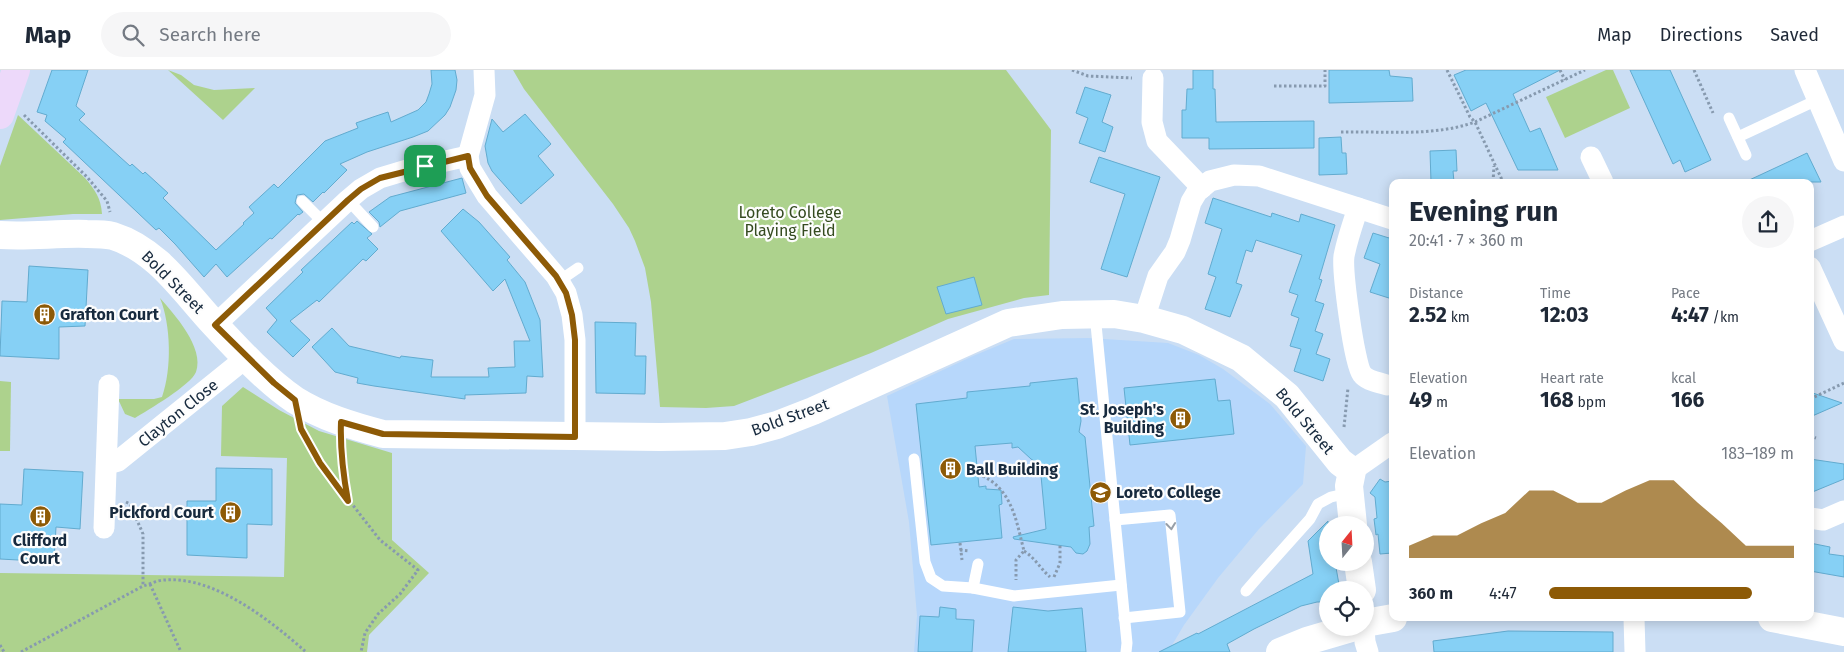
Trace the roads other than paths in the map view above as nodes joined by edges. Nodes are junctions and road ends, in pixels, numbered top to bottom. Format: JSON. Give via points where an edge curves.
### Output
{"nodes":[{"id":1,"x":16,"y":70,"type":"edge"},
{"id":2,"x":484,"y":70,"type":"edge"},
{"id":3,"x":1805,"y":70,"type":"edge"},
{"id":4,"x":1153,"y":78,"type":"road end"},
{"id":5,"x":1817,"y":100,"type":"junction"},
{"id":6,"x":3,"y":106,"type":"edge"},
{"id":7,"x":1729,"y":118,"type":"dead end"},
{"id":8,"x":1738,"y":137,"type":"junction"},
{"id":9,"x":1746,"y":155,"type":"dead end"},
{"id":10,"x":468,"y":156,"type":"junction"},
{"id":11,"x":1591,"y":157,"type":"dead end"},
{"id":12,"x":1844,"y":161,"type":"edge"},
{"id":13,"x":1602,"y":179,"type":"edge"},
{"id":14,"x":1202,"y":188,"type":"junction"},
{"id":15,"x":348,"y":200,"type":"junction"},
{"id":16,"x":302,"y":201,"type":"dead end"},
{"id":17,"x":1358,"y":208,"type":"junction"},
{"id":18,"x":1389,"y":218,"type":"edge"},
{"id":19,"x":324,"y":223,"type":"junction"},
{"id":20,"x":1844,"y":226,"type":"edge"},
{"id":21,"x":373,"y":228,"type":"dead end"},
{"id":22,"x":0,"y":235,"type":"edge"},
{"id":23,"x":1814,"y":240,"type":"edge"},
{"id":24,"x":578,"y":268,"type":"dead end"},
{"id":25,"x":1814,"y":275,"type":"edge"},
{"id":26,"x":559,"y":281,"type":"junction"},
{"id":27,"x":1095,"y":314,"type":"junction"},
{"id":28,"x":1144,"y":318,"type":"junction"},
{"id":29,"x":215,"y":325,"type":"junction"},
{"id":30,"x":1844,"y":341,"type":"edge"},
{"id":31,"x":247,"y":357,"type":"junction"},
{"id":32,"x":109,"y":385,"type":"dead end"},
{"id":33,"x":1387,"y":385,"type":"dead end"},
{"id":34,"x":575,"y":437,"type":"junction"},
{"id":35,"x":1389,"y":446,"type":"edge"},
{"id":36,"x":914,"y":459,"type":"dead end"},
{"id":37,"x":106,"y":464,"type":"junction"},
{"id":38,"x":1351,"y":482,"type":"junction"},
{"id":39,"x":1844,"y":511,"type":"edge"},
{"id":40,"x":1353,"y":516,"type":"edge"},
{"id":41,"x":1814,"y":519,"type":"edge"},
{"id":42,"x":1115,"y":520,"type":"junction"},
{"id":43,"x":104,"y":528,"type":"dead end"},
{"id":44,"x":978,"y":564,"type":"dead end"},
{"id":45,"x":1121,"y":585,"type":"junction"},
{"id":46,"x":973,"y":588,"type":"junction"},
{"id":47,"x":1246,"y":591,"type":"dead end"},
{"id":48,"x":1124,"y":618,"type":"junction"},
{"id":49,"x":1389,"y":619,"type":"edge"},
{"id":50,"x":1374,"y":621,"type":"edge"},
{"id":51,"x":1634,"y":621,"type":"edge"},
{"id":52,"x":1787,"y":621,"type":"edge"},
{"id":53,"x":1844,"y":632,"type":"edge"},
{"id":54,"x":1323,"y":636,"type":"edge"},
{"id":55,"x":1365,"y":636,"type":"edge"},
{"id":56,"x":1126,"y":652,"type":"edge"},
{"id":57,"x":1280,"y":652,"type":"edge"},
{"id":58,"x":1368,"y":652,"type":"edge"},
{"id":59,"x":1635,"y":652,"type":"edge"}],
"edges":[{"from":1,"to":6,"type":"main road"},
{"from":2,"to":10,"type":"street","via":[[484,95]]},
{"from":3,"to":5,"type":"street"},
{"from":4,"to":14,"type":"street","via":[[1152,122],[1158,141]]},
{"from":5,"to":8,"type":"lane"},
{"from":5,"to":12,"type":"street"},
{"from":7,"to":8,"type":"lane"},
{"from":8,"to":9,"type":"lane"},
{"from":10,"to":15,"type":"street","via":[[380,178]]},
{"from":10,"to":26,"type":"street","via":[[470,168],[487,196]]},
{"from":11,"to":13,"type":"street"},
{"from":14,"to":17,"type":"street","via":[[1218,178],[1254,176]]},
{"from":14,"to":28,"type":"street","via":[[1188,208],[1183,233],[1158,276]]},
{"from":15,"to":19,"type":"street"},
{"from":15,"to":21,"type":"lane"},
{"from":16,"to":19,"type":"lane"},
{"from":17,"to":18,"type":"street"},
{"from":17,"to":33,"type":"street","via":[[1344,257],[1344,275],[1356,317],[1359,368],[1362,375]]},
{"from":19,"to":29,"type":"street"},
{"from":20,"to":23,"type":"street"},
{"from":22,"to":29,"type":"street","name":"Bold Street","via":[[67,233],[112,236],[142,249],[159,262]]},
{"from":24,"to":26,"type":"lane"},
{"from":25,"to":30,"type":"street"},
{"from":26,"to":34,"type":"street","via":[[570,304],[575,340]]},
{"from":27,"to":28,"type":"street","name":"Bold Street"},
{"from":27,"to":34,"type":"street","name":"Bold Street","via":[[1008,322],[813,411],[751,432],[724,436]]},
{"from":27,"to":42,"type":"lane"},
{"from":28,"to":38,"type":"street","name":"Bold Street","via":[[1183,330],[1241,358],[1265,376],[1287,396],[1340,462]]},
{"from":29,"to":31,"type":"street","name":"Bold Street"},
{"from":31,"to":34,"type":"street","name":"Bold Street","via":[[295,400],[341,422],[383,434]]},
{"from":31,"to":37,"type":"street","name":"Clayton Close","via":[[118,461]]},
{"from":32,"to":37,"type":"street"},
{"from":35,"to":38,"type":"street"},
{"from":36,"to":46,"type":"lane","via":[[925,562],[931,578],[943,586]]},
{"from":37,"to":43,"type":"street"},
{"from":38,"to":40,"type":"street"},
{"from":38,"to":47,"type":"lane","via":[[1318,504],[1310,519]]},
{"from":39,"to":41,"type":"street","via":[[1823,520]]},
{"from":42,"to":45,"type":"lane"},
{"from":42,"to":48,"type":"lane","one_way":true,"via":[[1170,515],[1180,612]]},
{"from":44,"to":46,"type":"lane"},
{"from":45,"to":46,"type":"lane","via":[[1014,596]]},
{"from":45,"to":48,"type":"lane"},
{"from":48,"to":56,"type":"lane"},
{"from":49,"to":50,"type":"street"},
{"from":51,"to":59,"type":"street"},
{"from":52,"to":53,"type":"street"},
{"from":54,"to":57,"type":"street"},
{"from":55,"to":58,"type":"street"}]}
